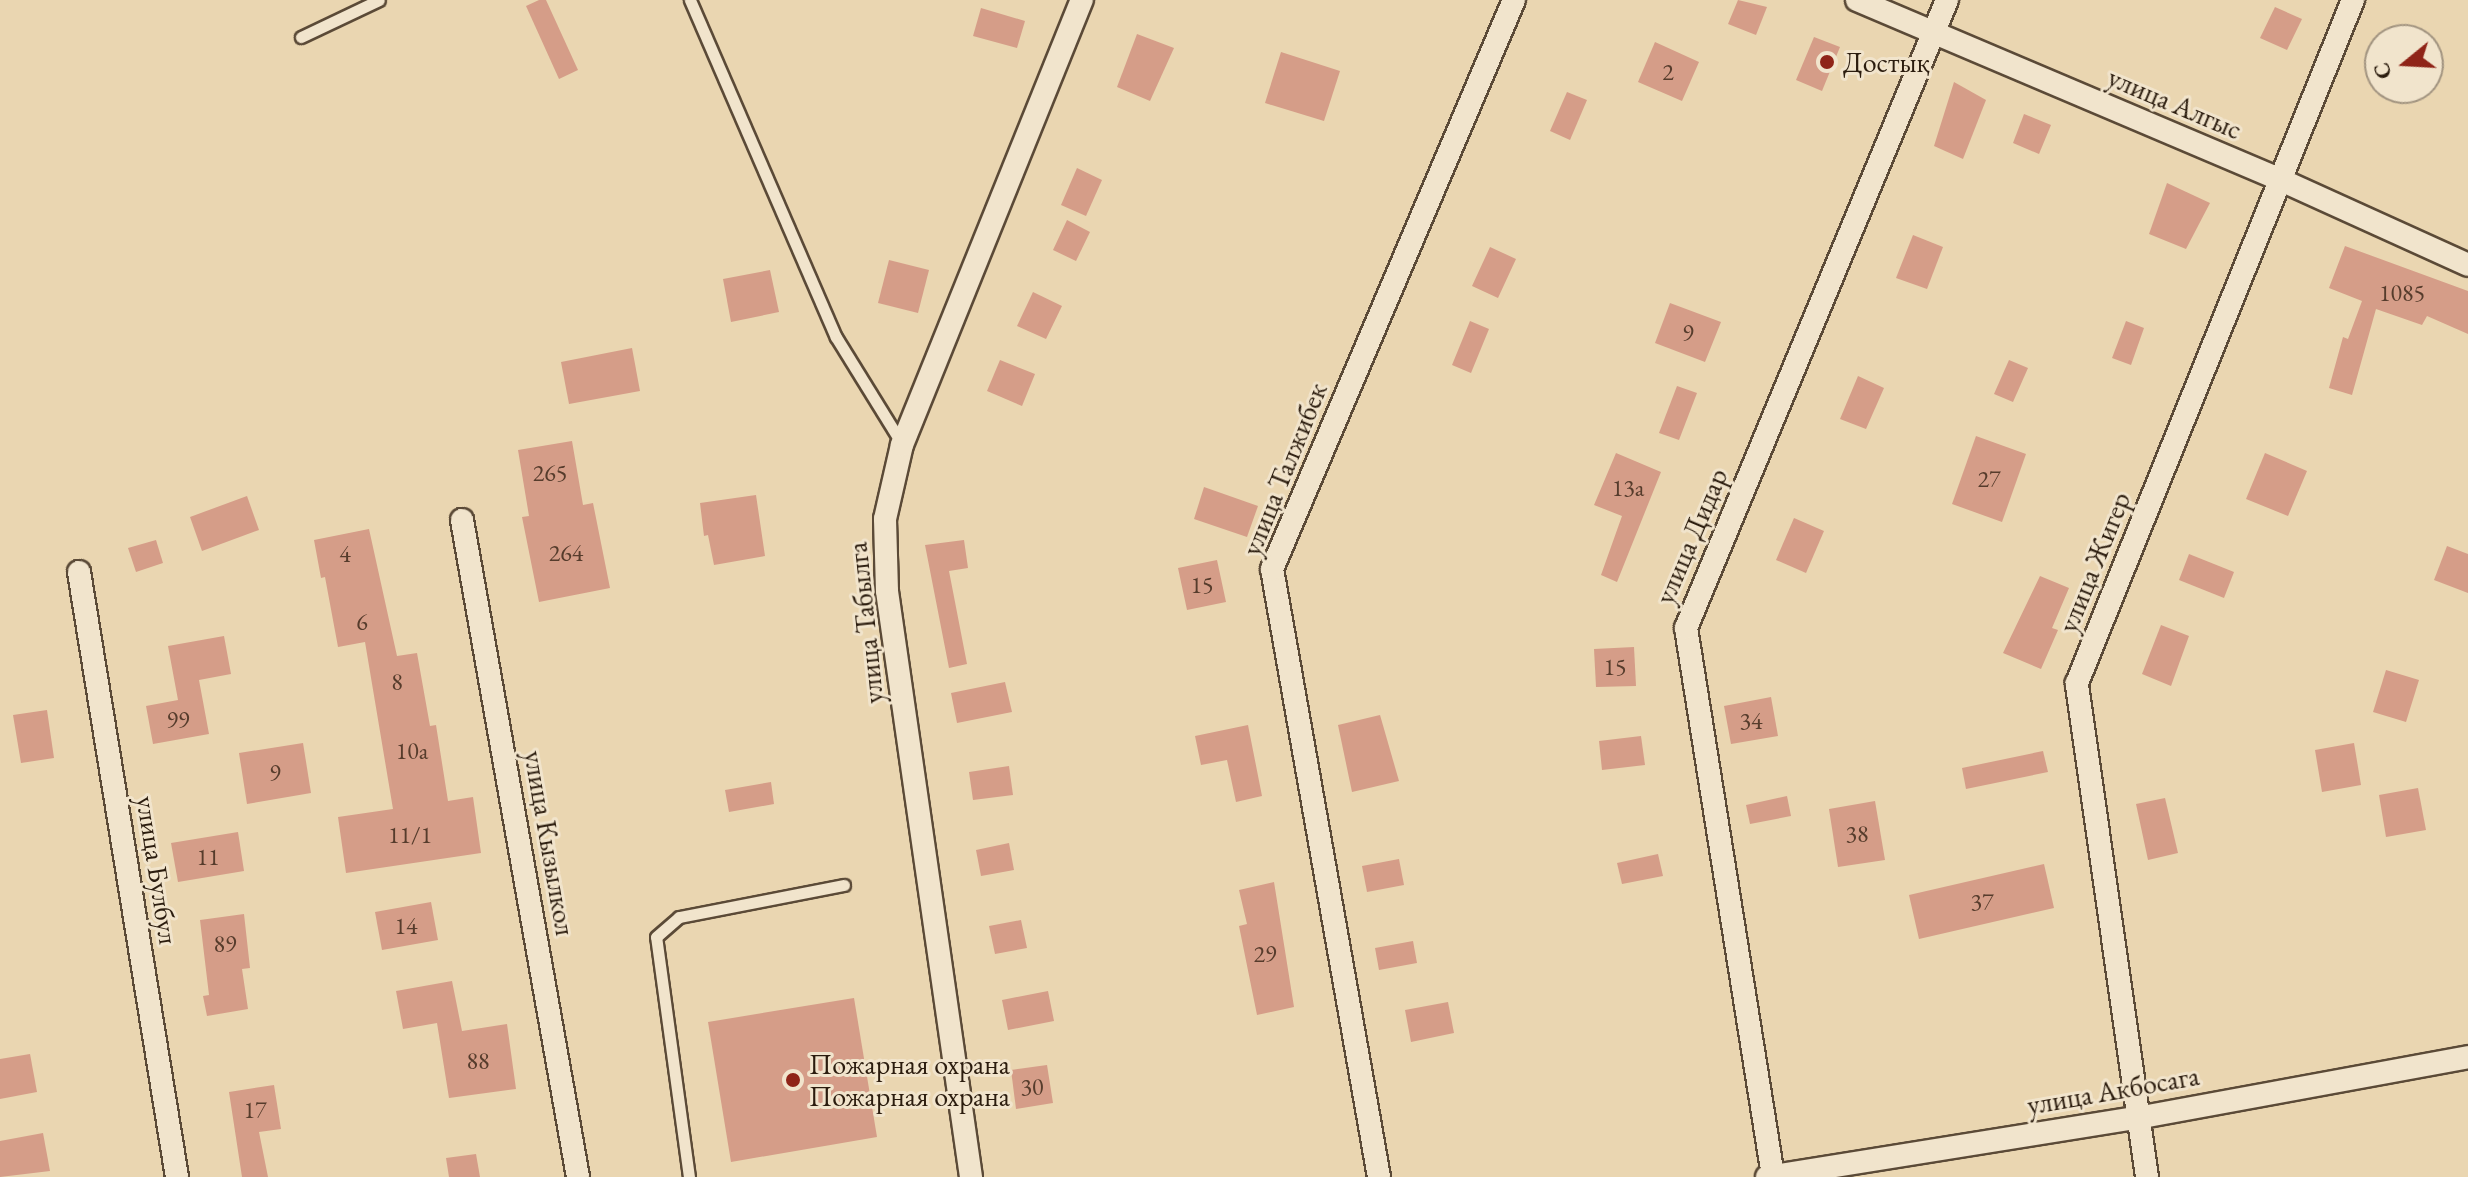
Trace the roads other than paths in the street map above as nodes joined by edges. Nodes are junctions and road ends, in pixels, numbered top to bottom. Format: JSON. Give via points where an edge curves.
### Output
{"nodes":[{"id":1,"x":379,"y":0,"type":"edge"},
{"id":2,"x":690,"y":0,"type":"edge"},
{"id":3,"x":1082,"y":0,"type":"edge"},
{"id":4,"x":1514,"y":0,"type":"edge"},
{"id":5,"x":1857,"y":0,"type":"edge"},
{"id":6,"x":1947,"y":0,"type":"edge"},
{"id":7,"x":2353,"y":0,"type":"edge"},
{"id":8,"x":1933,"y":35,"type":"junction"},
{"id":9,"x":301,"y":37,"type":"dead end"},
{"id":10,"x":2281,"y":180,"type":"junction"},
{"id":11,"x":2468,"y":265,"type":"edge"},
{"id":12,"x":902,"y":445,"type":"junction"},
{"id":13,"x":462,"y":520,"type":"dead end"},
{"id":14,"x":79,"y":572,"type":"dead end"},
{"id":15,"x":844,"y":885,"type":"dead end"},
{"id":16,"x":2468,"y":1057,"type":"edge"},
{"id":17,"x":2137,"y":1118,"type":"junction"},
{"id":18,"x":1770,"y":1176,"type":"edge"},
{"id":19,"x":177,"y":1177,"type":"edge"},
{"id":20,"x":578,"y":1177,"type":"edge"},
{"id":21,"x":689,"y":1177,"type":"edge"},
{"id":22,"x":971,"y":1177,"type":"edge"},
{"id":23,"x":1379,"y":1177,"type":"edge"},
{"id":24,"x":2147,"y":1177,"type":"edge"}],
"edges":[{"from":1,"to":9,"type":"lane"},
{"from":2,"to":12,"type":"lane","via":[[836,337]]},
{"from":3,"to":12,"type":"street","name":"улица Табылга"},
{"from":4,"to":23,"type":"street","name":"улица Талжибек","via":[[1272,569]]},
{"from":5,"to":8,"type":"street","name":"улица Алгыс"},
{"from":6,"to":8,"type":"street","name":"улица Дидар"},
{"from":7,"to":10,"type":"street","name":"улица Жигер"},
{"from":8,"to":10,"type":"street","name":"улица Алгыс"},
{"from":8,"to":18,"type":"street","name":"улица Дидар","via":[[1686,628]]},
{"from":10,"to":11,"type":"street","name":"улица Алгыс"},
{"from":10,"to":17,"type":"street","name":"улица Жигер","via":[[2077,683]]},
{"from":12,"to":22,"type":"street","name":"улица Табылга","via":[[885,519],[887,591]]},
{"from":13,"to":20,"type":"street","name":"улица Кызылкол"},
{"from":14,"to":19,"type":"street","name":"улица Булбул"},
{"from":15,"to":21,"type":"lane","via":[[679,917],[656,937]]},
{"from":16,"to":17,"type":"street","name":"улица Акбосага"},
{"from":17,"to":18,"type":"street","name":"улица Акбосага"},
{"from":17,"to":24,"type":"street","name":"улица Жигер"}]}
